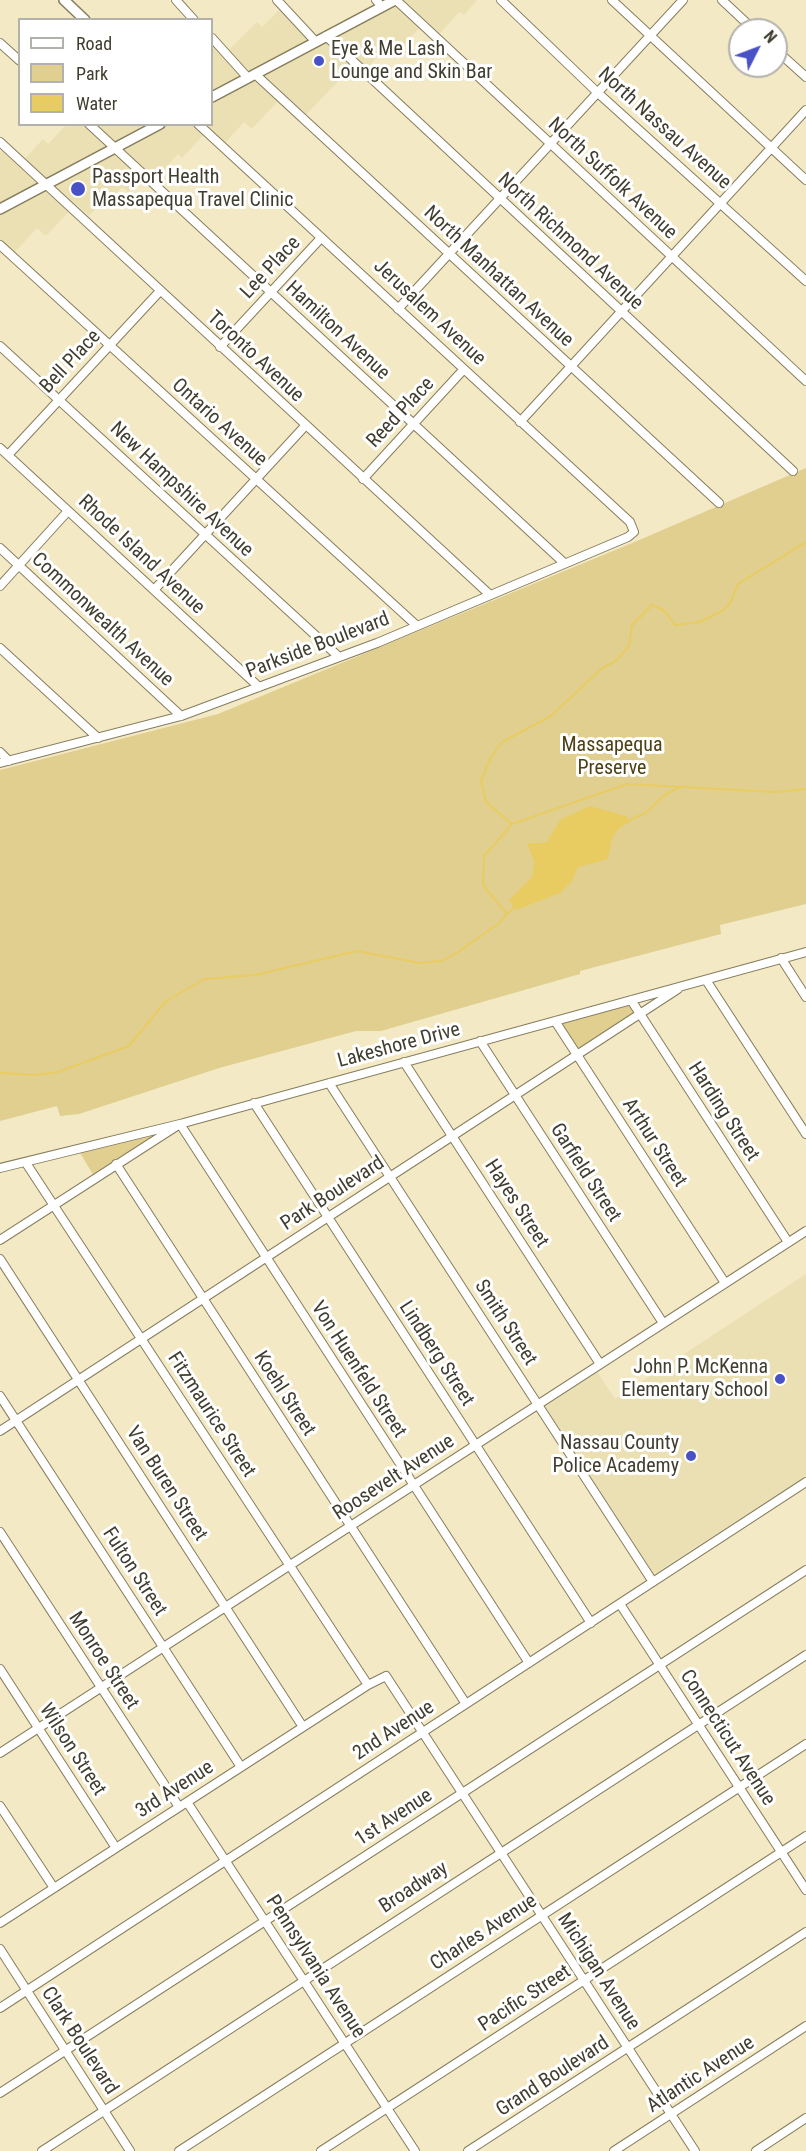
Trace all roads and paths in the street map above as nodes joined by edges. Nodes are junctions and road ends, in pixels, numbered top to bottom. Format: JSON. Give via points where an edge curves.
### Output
{"nodes":[{"id":1,"x":64,"y":0,"type":"edge"},
{"id":2,"x":176,"y":0,"type":"edge"},
{"id":3,"x":277,"y":0,"type":"edge"},
{"id":4,"x":395,"y":0,"type":"edge"},
{"id":5,"x":501,"y":0,"type":"edge"},
{"id":6,"x":612,"y":0,"type":"edge"},
{"id":7,"x":683,"y":0,"type":"edge"},
{"id":8,"x":722,"y":0,"type":"edge"},
{"id":9,"x":379,"y":3,"type":"edge"},
{"id":10,"x":83,"y":18,"type":"edge"},
{"id":11,"x":192,"y":18,"type":"edge"},
{"id":12,"x":741,"y":18,"type":"edge"},
{"id":13,"x":326,"y":36,"type":"junction"},
{"id":14,"x":651,"y":36,"type":"junction"},
{"id":15,"x":213,"y":39,"type":"edge"},
{"id":16,"x":316,"y":42,"type":"junction"},
{"id":17,"x":0,"y":43,"type":"edge"},
{"id":18,"x":18,"y":59,"type":"edge"},
{"id":19,"x":788,"y":61,"type":"edge"},
{"id":20,"x":251,"y":76,"type":"junction"},
{"id":21,"x":806,"y":77,"type":"edge"},
{"id":22,"x":598,"y":93,"type":"junction"},
{"id":23,"x":213,"y":96,"type":"edge"},
{"id":24,"x":806,"y":111,"type":"edge"},
{"id":25,"x":90,"y":126,"type":"edge"},
{"id":26,"x":156,"y":126,"type":"edge"},
{"id":27,"x":200,"y":126,"type":"edge"},
{"id":28,"x":0,"y":142,"type":"edge"},
{"id":29,"x":550,"y":145,"type":"junction"},
{"id":30,"x":771,"y":147,"type":"junction"},
{"id":31,"x":115,"y":149,"type":"junction"},
{"id":32,"x":806,"y":180,"type":"edge"},
{"id":33,"x":46,"y":183,"type":"junction"},
{"id":34,"x":499,"y":200,"type":"junction"},
{"id":35,"x":721,"y":203,"type":"junction"},
{"id":36,"x":0,"y":209,"type":"edge"},
{"id":37,"x":321,"y":238,"type":"junction"},
{"id":38,"x":0,"y":244,"type":"edge"},
{"id":39,"x":449,"y":254,"type":"junction"},
{"id":40,"x":671,"y":257,"type":"junction"},
{"id":41,"x":806,"y":281,"type":"edge"},
{"id":42,"x":160,"y":291,"type":"junction"},
{"id":43,"x":271,"y":292,"type":"junction"},
{"id":44,"x":398,"y":309,"type":"junction"},
{"id":45,"x":621,"y":312,"type":"junction"},
{"id":46,"x":110,"y":345,"type":"junction"},
{"id":47,"x":0,"y":346,"type":"edge"},
{"id":48,"x":220,"y":347,"type":"junction"},
{"id":49,"x":570,"y":367,"type":"junction"},
{"id":50,"x":464,"y":369,"type":"junction"},
{"id":51,"x":804,"y":377,"type":"edge"},
{"id":52,"x":58,"y":400,"type":"junction"},
{"id":53,"x":520,"y":422,"type":"junction"},
{"id":54,"x":413,"y":424,"type":"junction"},
{"id":55,"x":305,"y":426,"type":"junction"},
{"id":56,"x":0,"y":448,"type":"edge"},
{"id":57,"x":8,"y":455,"type":"junction"},
{"id":58,"x":793,"y":471,"type":"dead end"},
{"id":59,"x":256,"y":479,"type":"junction"},
{"id":60,"x":363,"y":479,"type":"junction"},
{"id":61,"x":718,"y":503,"type":"dead end"},
{"id":62,"x":68,"y":511,"type":"junction"},
{"id":63,"x":634,"y":529,"type":"joint"},
{"id":64,"x":205,"y":535,"type":"junction"},
{"id":65,"x":0,"y":548,"type":"edge"},
{"id":66,"x":563,"y":562,"type":"junction"},
{"id":67,"x":19,"y":565,"type":"junction"},
{"id":68,"x":0,"y":586,"type":"edge"},
{"id":69,"x":154,"y":590,"type":"junction"},
{"id":70,"x":489,"y":594,"type":"junction"},
{"id":71,"x":416,"y":625,"type":"junction"},
{"id":72,"x":0,"y":648,"type":"edge"},
{"id":73,"x":339,"y":657,"type":"junction"},
{"id":74,"x":259,"y":687,"type":"junction"},
{"id":75,"x":181,"y":716,"type":"junction"},
{"id":76,"x":98,"y":738,"type":"junction"},
{"id":77,"x":0,"y":752,"type":"edge"},
{"id":78,"x":9,"y":760,"type":"junction"},
{"id":79,"x":0,"y":763,"type":"edge"},
{"id":80,"x":806,"y":951,"type":"edge"},
{"id":81,"x":781,"y":958,"type":"junction"},
{"id":82,"x":706,"y":980,"type":"junction"},
{"id":83,"x":684,"y":985,"type":"junction"},
{"id":84,"x":806,"y":997,"type":"edge"},
{"id":85,"x":631,"y":1000,"type":"junction"},
{"id":86,"x":640,"y":1015,"type":"junction"},
{"id":87,"x":555,"y":1021,"type":"junction"},
{"id":88,"x":480,"y":1041,"type":"junction"},
{"id":89,"x":578,"y":1055,"type":"junction"},
{"id":90,"x":404,"y":1062,"type":"junction"},
{"id":91,"x":329,"y":1083,"type":"junction"},
{"id":92,"x":515,"y":1096,"type":"junction"},
{"id":93,"x":254,"y":1103,"type":"junction"},
{"id":94,"x":180,"y":1124,"type":"junction"},
{"id":95,"x":806,"y":1134,"type":"edge"},
{"id":96,"x":453,"y":1136,"type":"junction"},
{"id":97,"x":26,"y":1163,"type":"junction"},
{"id":98,"x":116,"y":1164,"type":"junction"},
{"id":99,"x":0,"y":1168,"type":"edge"},
{"id":100,"x":390,"y":1177,"type":"junction"},
{"id":101,"x":54,"y":1205,"type":"junction"},
{"id":102,"x":328,"y":1217,"type":"junction"},
{"id":103,"x":806,"y":1230,"type":"edge"},
{"id":104,"x":0,"y":1240,"type":"edge"},
{"id":105,"x":788,"y":1242,"type":"junction"},
{"id":106,"x":266,"y":1258,"type":"junction"},
{"id":107,"x":0,"y":1259,"type":"edge"},
{"id":108,"x":725,"y":1283,"type":"junction"},
{"id":109,"x":203,"y":1299,"type":"junction"},
{"id":110,"x":663,"y":1323,"type":"junction"},
{"id":111,"x":141,"y":1339,"type":"junction"},
{"id":112,"x":600,"y":1364,"type":"junction"},
{"id":113,"x":78,"y":1380,"type":"junction"},
{"id":114,"x":0,"y":1396,"type":"edge"},
{"id":115,"x":538,"y":1404,"type":"junction"},
{"id":116,"x":16,"y":1420,"type":"junction"},
{"id":117,"x":0,"y":1431,"type":"edge"},
{"id":118,"x":476,"y":1445,"type":"junction"},
{"id":119,"x":806,"y":1482,"type":"edge"},
{"id":120,"x":413,"y":1485,"type":"junction"},
{"id":121,"x":351,"y":1526,"type":"junction"},
{"id":122,"x":0,"y":1532,"type":"edge"},
{"id":123,"x":290,"y":1565,"type":"junction"},
{"id":124,"x":806,"y":1570,"type":"edge"},
{"id":125,"x":653,"y":1582,"type":"junction"},
{"id":126,"x":620,"y":1604,"type":"junction"},
{"id":127,"x":226,"y":1607,"type":"junction"},
{"id":128,"x":591,"y":1623,"type":"junction"},
{"id":129,"x":163,"y":1647,"type":"junction"},
{"id":130,"x":806,"y":1655,"type":"edge"},
{"id":131,"x":529,"y":1663,"type":"junction"},
{"id":132,"x":660,"y":1665,"type":"junction"},
{"id":133,"x":0,"y":1669,"type":"edge"},
{"id":134,"x":368,"y":1685,"type":"junction"},
{"id":135,"x":101,"y":1688,"type":"junction"},
{"id":136,"x":466,"y":1704,"type":"junction"},
{"id":137,"x":699,"y":1725,"type":"junction"},
{"id":138,"x":303,"y":1727,"type":"junction"},
{"id":139,"x":38,"y":1728,"type":"junction"},
{"id":140,"x":422,"y":1733,"type":"junction"},
{"id":141,"x":806,"y":1744,"type":"edge"},
{"id":142,"x":0,"y":1753,"type":"edge"},
{"id":143,"x":241,"y":1767,"type":"junction"},
{"id":144,"x":739,"y":1787,"type":"junction"},
{"id":145,"x":462,"y":1793,"type":"junction"},
{"id":146,"x":187,"y":1802,"type":"junction"},
{"id":147,"x":0,"y":1806,"type":"edge"},
{"id":148,"x":179,"y":1807,"type":"junction"},
{"id":149,"x":806,"y":1836,"type":"edge"},
{"id":150,"x":116,"y":1848,"type":"junction"},
{"id":151,"x":781,"y":1852,"type":"junction"},
{"id":152,"x":501,"y":1853,"type":"junction"},
{"id":153,"x":225,"y":1861,"type":"junction"},
{"id":154,"x":54,"y":1888,"type":"junction"},
{"id":155,"x":806,"y":1890,"type":"edge"},
{"id":156,"x":542,"y":1915,"type":"junction"},
{"id":157,"x":265,"y":1922,"type":"junction"},
{"id":158,"x":0,"y":1923,"type":"edge"},
{"id":159,"x":806,"y":1932,"type":"edge"},
{"id":160,"x":0,"y":1949,"type":"edge"},
{"id":161,"x":584,"y":1980,"type":"junction"},
{"id":162,"x":304,"y":1981,"type":"junction"},
{"id":163,"x":27,"y":1991,"type":"junction"},
{"id":164,"x":0,"y":2008,"type":"edge"},
{"id":165,"x":806,"y":2026,"type":"edge"},
{"id":166,"x":345,"y":2043,"type":"junction"},
{"id":167,"x":628,"y":2048,"type":"junction"},
{"id":168,"x":66,"y":2051,"type":"junction"},
{"id":169,"x":0,"y":2093,"type":"edge"},
{"id":170,"x":387,"y":2108,"type":"junction"},
{"id":171,"x":104,"y":2111,"type":"junction"},
{"id":172,"x":671,"y":2114,"type":"junction"},
{"id":173,"x":806,"y":2118,"type":"edge"},
{"id":174,"x":42,"y":2151,"type":"edge"},
{"id":175,"x":130,"y":2151,"type":"edge"},
{"id":176,"x":179,"y":2151,"type":"edge"},
{"id":177,"x":321,"y":2151,"type":"edge"},
{"id":178,"x":415,"y":2151,"type":"edge"},
{"id":179,"x":468,"y":2151,"type":"edge"},
{"id":180,"x":614,"y":2151,"type":"edge"},
{"id":181,"x":695,"y":2151,"type":"edge"},
{"id":182,"x":756,"y":2151,"type":"edge"}],
"edges":[{"from":1,"to":10,"type":"main road"},
{"from":2,"to":11,"type":"street"},
{"from":3,"to":16,"type":"street"},
{"from":4,"to":9,"type":"main road"},
{"from":4,"to":29,"type":"street","name":"North Suffolk Avenue"},
{"from":5,"to":22,"type":"street","name":"North Nassau Avenue"},
{"from":6,"to":14,"type":"street"},
{"from":7,"to":14,"type":"street"},
{"from":8,"to":12,"type":"street"},
{"from":9,"to":13,"type":"main road"},
{"from":13,"to":16,"type":"main road"},
{"from":13,"to":34,"type":"street","name":"North Richmond Avenue"},
{"from":14,"to":22,"type":"street"},
{"from":14,"to":30,"type":"street"},
{"from":15,"to":20,"type":"street","name":"North Manhattan Avenue"},
{"from":16,"to":20,"type":"main road"},
{"from":17,"to":18,"type":"street"},
{"from":19,"to":21,"type":"street"},
{"from":20,"to":23,"type":"main road"},
{"from":20,"to":39,"type":"street","name":"North Manhattan Avenue"},
{"from":22,"to":29,"type":"street"},
{"from":22,"to":35,"type":"street","name":"North Nassau Avenue"},
{"from":24,"to":30,"type":"street"},
{"from":25,"to":31,"type":"street","name":"Hamilton Avenue"},
{"from":26,"to":31,"type":"main road"},
{"from":27,"to":37,"type":"street","name":"Jerusalem Avenue"},
{"from":28,"to":33,"type":"street","name":"Toronto Avenue"},
{"from":29,"to":34,"type":"street"},
{"from":29,"to":40,"type":"street","name":"North Suffolk Avenue"},
{"from":30,"to":32,"type":"street"},
{"from":30,"to":35,"type":"street"},
{"from":31,"to":33,"type":"main road"},
{"from":31,"to":43,"type":"street","name":"Hamilton Avenue"},
{"from":33,"to":36,"type":"main road"},
{"from":33,"to":42,"type":"street","name":"Toronto Avenue"},
{"from":34,"to":39,"type":"street"},
{"from":34,"to":45,"type":"street","name":"North Richmond Avenue"},
{"from":35,"to":40,"type":"street"},
{"from":35,"to":41,"type":"street","name":"North Nassau Avenue"},
{"from":37,"to":43,"type":"street","name":"Lee Place"},
{"from":37,"to":44,"type":"street","name":"Jerusalem Avenue"},
{"from":38,"to":46,"type":"street","name":"Ontario Avenue"},
{"from":39,"to":44,"type":"street"},
{"from":39,"to":49,"type":"street","name":"North Manhattan Avenue"},
{"from":40,"to":45,"type":"street"},
{"from":40,"to":51,"type":"street","name":"North Suffolk Avenue"},
{"from":42,"to":46,"type":"street","name":"Bell Place"},
{"from":42,"to":48,"type":"street","name":"Toronto Avenue"},
{"from":43,"to":48,"type":"street","name":"Lee Place"},
{"from":43,"to":54,"type":"street","name":"Hamilton Avenue"},
{"from":44,"to":50,"type":"street","name":"Jerusalem Avenue"},
{"from":45,"to":49,"type":"street"},
{"from":45,"to":58,"type":"street","name":"North Richmond Avenue"},
{"from":46,"to":52,"type":"street","name":"Bell Place"},
{"from":46,"to":59,"type":"street","name":"Ontario Avenue"},
{"from":47,"to":52,"type":"street","name":"New Hampshire Avenue"},
{"from":48,"to":55,"type":"street","name":"Toronto Avenue"},
{"from":49,"to":53,"type":"street"},
{"from":49,"to":61,"type":"street","name":"North Manhattan Avenue"},
{"from":50,"to":53,"type":"street","name":"Jerusalem Avenue"},
{"from":50,"to":54,"type":"street","name":"Reed Place"},
{"from":52,"to":57,"type":"street","name":"Bell Place"},
{"from":52,"to":64,"type":"street","name":"New Hampshire Avenue"},
{"from":53,"to":63,"type":"street","name":"Jerusalem Avenue"},
{"from":54,"to":60,"type":"street","name":"Reed Place"},
{"from":54,"to":66,"type":"street","name":"Hamilton Avenue"},
{"from":55,"to":59,"type":"street"},
{"from":55,"to":60,"type":"street","name":"Toronto Avenue"},
{"from":56,"to":57,"type":"street","name":"Rhode Island Avenue"},
{"from":57,"to":62,"type":"street","name":"Rhode Island Avenue"},
{"from":59,"to":64,"type":"street"},
{"from":59,"to":71,"type":"street","name":"Ontario Avenue"},
{"from":60,"to":70,"type":"street","name":"Toronto Avenue"},
{"from":62,"to":67,"type":"street"},
{"from":62,"to":69,"type":"street","name":"Rhode Island Avenue"},
{"from":63,"to":66,"type":"street","name":"Parkside Boulevard","via":[[628,537]]},
{"from":64,"to":69,"type":"street"},
{"from":64,"to":73,"type":"street","name":"New Hampshire Avenue"},
{"from":65,"to":67,"type":"street","name":"Commonwealth Avenue"},
{"from":66,"to":70,"type":"street","name":"Parkside Boulevard"},
{"from":67,"to":68,"type":"street"},
{"from":67,"to":75,"type":"street","name":"Commonwealth Avenue"},
{"from":69,"to":74,"type":"street","name":"Rhode Island Avenue"},
{"from":70,"to":71,"type":"street","name":"Parkside Boulevard"},
{"from":71,"to":73,"type":"street","name":"Parkside Boulevard"},
{"from":72,"to":76,"type":"street"},
{"from":73,"to":74,"type":"street","name":"Parkside Boulevard"},
{"from":74,"to":75,"type":"street","name":"Parkside Boulevard"},
{"from":75,"to":76,"type":"street","name":"Parkside Boulevard"},
{"from":76,"to":78,"type":"street","name":"Parkside Boulevard"},
{"from":77,"to":78,"type":"street"},
{"from":78,"to":79,"type":"street","name":"Parkside Boulevard"},
{"from":80,"to":81,"type":"street","name":"Lakeshore Drive"},
{"from":81,"to":82,"type":"street","name":"Lakeshore Drive"},
{"from":81,"to":84,"type":"street"},
{"from":82,"to":83,"type":"street","name":"Lakeshore Drive"},
{"from":82,"to":95,"type":"street"},
{"from":83,"to":85,"type":"street","name":"Lakeshore Drive"},
{"from":83,"to":86,"type":"street","name":"Park Boulevard"},
{"from":85,"to":86,"type":"street","name":"Harding Street"},
{"from":85,"to":87,"type":"street","name":"Lakeshore Drive"},
{"from":86,"to":89,"type":"street","name":"Park Boulevard"},
{"from":86,"to":105,"type":"street","name":"Harding Street"},
{"from":87,"to":88,"type":"street","name":"Lakeshore Drive"},
{"from":87,"to":89,"type":"street","name":"Arthur Street"},
{"from":88,"to":90,"type":"street","name":"Lakeshore Drive"},
{"from":88,"to":92,"type":"street","name":"Garfield Street"},
{"from":89,"to":92,"type":"street","name":"Park Boulevard"},
{"from":89,"to":108,"type":"street","name":"Arthur Street"},
{"from":90,"to":91,"type":"street","name":"Lakeshore Drive"},
{"from":90,"to":96,"type":"street","name":"Hayes Street"},
{"from":91,"to":93,"type":"street","name":"Lakeshore Drive"},
{"from":91,"to":100,"type":"street","name":"Smith Street"},
{"from":92,"to":96,"type":"street","name":"Park Boulevard"},
{"from":92,"to":110,"type":"street","name":"Garfield Street"},
{"from":93,"to":94,"type":"street","name":"Lakeshore Drive"},
{"from":93,"to":102,"type":"street","name":"Lindberg Street"},
{"from":94,"to":97,"type":"street","name":"Lakeshore Drive"},
{"from":94,"to":98,"type":"street"},
{"from":94,"to":106,"type":"street","name":"Von Huenfeld Street"},
{"from":96,"to":100,"type":"street","name":"Park Boulevard"},
{"from":96,"to":112,"type":"street","name":"Hayes Street"},
{"from":97,"to":99,"type":"street","name":"Lakeshore Drive"},
{"from":97,"to":101,"type":"street","name":"Fitzmaurice Street"},
{"from":98,"to":101,"type":"street"},
{"from":98,"to":109,"type":"street","name":"Koehl Street"},
{"from":100,"to":102,"type":"street","name":"Park Boulevard"},
{"from":100,"to":115,"type":"street","name":"Smith Street"},
{"from":101,"to":104,"type":"street"},
{"from":101,"to":111,"type":"street","name":"Fitzmaurice Street"},
{"from":102,"to":106,"type":"street","name":"Park Boulevard"},
{"from":102,"to":118,"type":"street","name":"Lindberg Street"},
{"from":103,"to":105,"type":"street","name":"Roosevelt Avenue"},
{"from":105,"to":108,"type":"street","name":"Roosevelt Avenue"},
{"from":106,"to":109,"type":"street","name":"Park Boulevard"},
{"from":106,"to":120,"type":"street","name":"Von Huenfeld Street"},
{"from":107,"to":113,"type":"street","name":"Van Buren Street"},
{"from":108,"to":110,"type":"street","name":"Roosevelt Avenue"},
{"from":109,"to":111,"type":"street","name":"Park Boulevard"},
{"from":109,"to":121,"type":"street","name":"Koehl Street"},
{"from":110,"to":112,"type":"street","name":"Roosevelt Avenue"},
{"from":111,"to":113,"type":"street","name":"Park Boulevard"},
{"from":111,"to":123,"type":"street","name":"Fitzmaurice Street"},
{"from":112,"to":115,"type":"street","name":"Roosevelt Avenue"},
{"from":113,"to":116,"type":"street","name":"Park Boulevard"},
{"from":113,"to":127,"type":"street","name":"Van Buren Street"},
{"from":114,"to":116,"type":"street","name":"Fulton Street"},
{"from":115,"to":118,"type":"street","name":"Roosevelt Avenue"},
{"from":115,"to":125,"type":"street","name":"Smith Street"},
{"from":116,"to":117,"type":"street","name":"Park Boulevard"},
{"from":116,"to":129,"type":"street","name":"Fulton Street"},
{"from":118,"to":120,"type":"street","name":"Roosevelt Avenue"},
{"from":118,"to":128,"type":"street","name":"Lindberg Street"},
{"from":119,"to":125,"type":"street","name":"2nd Avenue"},
{"from":120,"to":121,"type":"street","name":"Roosevelt Avenue"},
{"from":120,"to":131,"type":"street","name":"Von Huenfeld Street"},
{"from":121,"to":123,"type":"street","name":"Roosevelt Avenue"},
{"from":121,"to":136,"type":"street","name":"Koehl Street"},
{"from":122,"to":135,"type":"street","name":"Monroe Street"},
{"from":123,"to":127,"type":"street","name":"Roosevelt Avenue"},
{"from":123,"to":134,"type":"street","name":"Fitzmaurice Street"},
{"from":124,"to":132,"type":"street","name":"1st Avenue"},
{"from":125,"to":126,"type":"street","name":"2nd Avenue"},
{"from":126,"to":128,"type":"street","name":"2nd Avenue"},
{"from":126,"to":132,"type":"street","name":"Connecticut Avenue"},
{"from":127,"to":129,"type":"street","name":"Roosevelt Avenue"},
{"from":127,"to":138,"type":"street","name":"Van Buren Street"},
{"from":128,"to":131,"type":"street","name":"2nd Avenue"},
{"from":129,"to":135,"type":"street","name":"Roosevelt Avenue"},
{"from":129,"to":143,"type":"street","name":"Fulton Street"},
{"from":130,"to":137,"type":"street","name":"Broadway"},
{"from":131,"to":136,"type":"street","name":"2nd Avenue"},
{"from":132,"to":137,"type":"street","name":"Connecticut Avenue"},
{"from":132,"to":145,"type":"street","name":"1st Avenue"},
{"from":133,"to":139,"type":"street","name":"Wilson Street"},
{"from":134,"to":138,"type":"street","name":"3rd Avenue"},
{"from":134,"to":140,"type":"street","name":"Michigan Avenue","via":[[386,1676]]},
{"from":135,"to":139,"type":"street","name":"Roosevelt Avenue"},
{"from":135,"to":148,"type":"street","name":"Monroe Street"},
{"from":136,"to":140,"type":"street","name":"2nd Avenue"},
{"from":137,"to":144,"type":"street","name":"Connecticut Avenue"},
{"from":137,"to":152,"type":"street","name":"Broadway"},
{"from":138,"to":143,"type":"street","name":"3rd Avenue"},
{"from":139,"to":142,"type":"street","name":"Roosevelt Avenue"},
{"from":139,"to":150,"type":"street","name":"Wilson Street"},
{"from":140,"to":145,"type":"street","name":"Michigan Avenue"},
{"from":140,"to":153,"type":"street","name":"2nd Avenue"},
{"from":141,"to":144,"type":"street","name":"Charles Avenue"},
{"from":143,"to":146,"type":"street","name":"3rd Avenue"},
{"from":144,"to":151,"type":"street","name":"Connecticut Avenue"},
{"from":144,"to":156,"type":"street","name":"Charles Avenue"},
{"from":145,"to":152,"type":"street","name":"Michigan Avenue"},
{"from":145,"to":157,"type":"street","name":"1st Avenue"},
{"from":146,"to":148,"type":"street","name":"3rd Avenue"},
{"from":146,"to":153,"type":"street","name":"Pennsylvania Avenue"},
{"from":147,"to":154,"type":"street"},
{"from":148,"to":150,"type":"street","name":"3rd Avenue"},
{"from":149,"to":151,"type":"street","name":"Pacific Street"},
{"from":150,"to":154,"type":"street","name":"3rd Avenue"},
{"from":151,"to":155,"type":"street","name":"Connecticut Avenue"},
{"from":151,"to":161,"type":"street","name":"Pacific Street"},
{"from":152,"to":156,"type":"street","name":"Michigan Avenue"},
{"from":152,"to":162,"type":"street","name":"Broadway"},
{"from":153,"to":157,"type":"street","name":"Pennsylvania Avenue"},
{"from":153,"to":163,"type":"street","name":"2nd Avenue"},
{"from":154,"to":158,"type":"street","name":"3rd Avenue"},
{"from":156,"to":161,"type":"street","name":"Michigan Avenue"},
{"from":156,"to":166,"type":"street","name":"Charles Avenue"},
{"from":157,"to":162,"type":"street","name":"Pennsylvania Avenue"},
{"from":157,"to":168,"type":"street","name":"1st Avenue"},
{"from":159,"to":167,"type":"street","name":"Grand Boulevard"},
{"from":160,"to":163,"type":"street","name":"Clark Boulevard"},
{"from":161,"to":167,"type":"street","name":"Michigan Avenue"},
{"from":161,"to":170,"type":"street","name":"Pacific Street"},
{"from":162,"to":166,"type":"street","name":"Pennsylvania Avenue"},
{"from":162,"to":171,"type":"street","name":"Broadway"},
{"from":163,"to":164,"type":"street","name":"2nd Avenue"},
{"from":163,"to":168,"type":"street","name":"Clark Boulevard"},
{"from":165,"to":172,"type":"street","name":"Atlantic Avenue"},
{"from":166,"to":170,"type":"street","name":"Pennsylvania Avenue"},
{"from":166,"to":176,"type":"street","name":"Charles Avenue"},
{"from":167,"to":172,"type":"street","name":"Michigan Avenue"},
{"from":167,"to":179,"type":"street","name":"Grand Boulevard"},
{"from":168,"to":169,"type":"street","name":"1st Avenue"},
{"from":168,"to":171,"type":"street","name":"Clark Boulevard"},
{"from":170,"to":177,"type":"street","name":"Pacific Street"},
{"from":170,"to":178,"type":"street","name":"Pennsylvania Avenue"},
{"from":171,"to":174,"type":"street","name":"Broadway"},
{"from":171,"to":175,"type":"street","name":"Clark Boulevard"},
{"from":172,"to":180,"type":"street","name":"Atlantic Avenue"},
{"from":172,"to":181,"type":"street","name":"Michigan Avenue"},
{"from":173,"to":182,"type":"street"}]}
